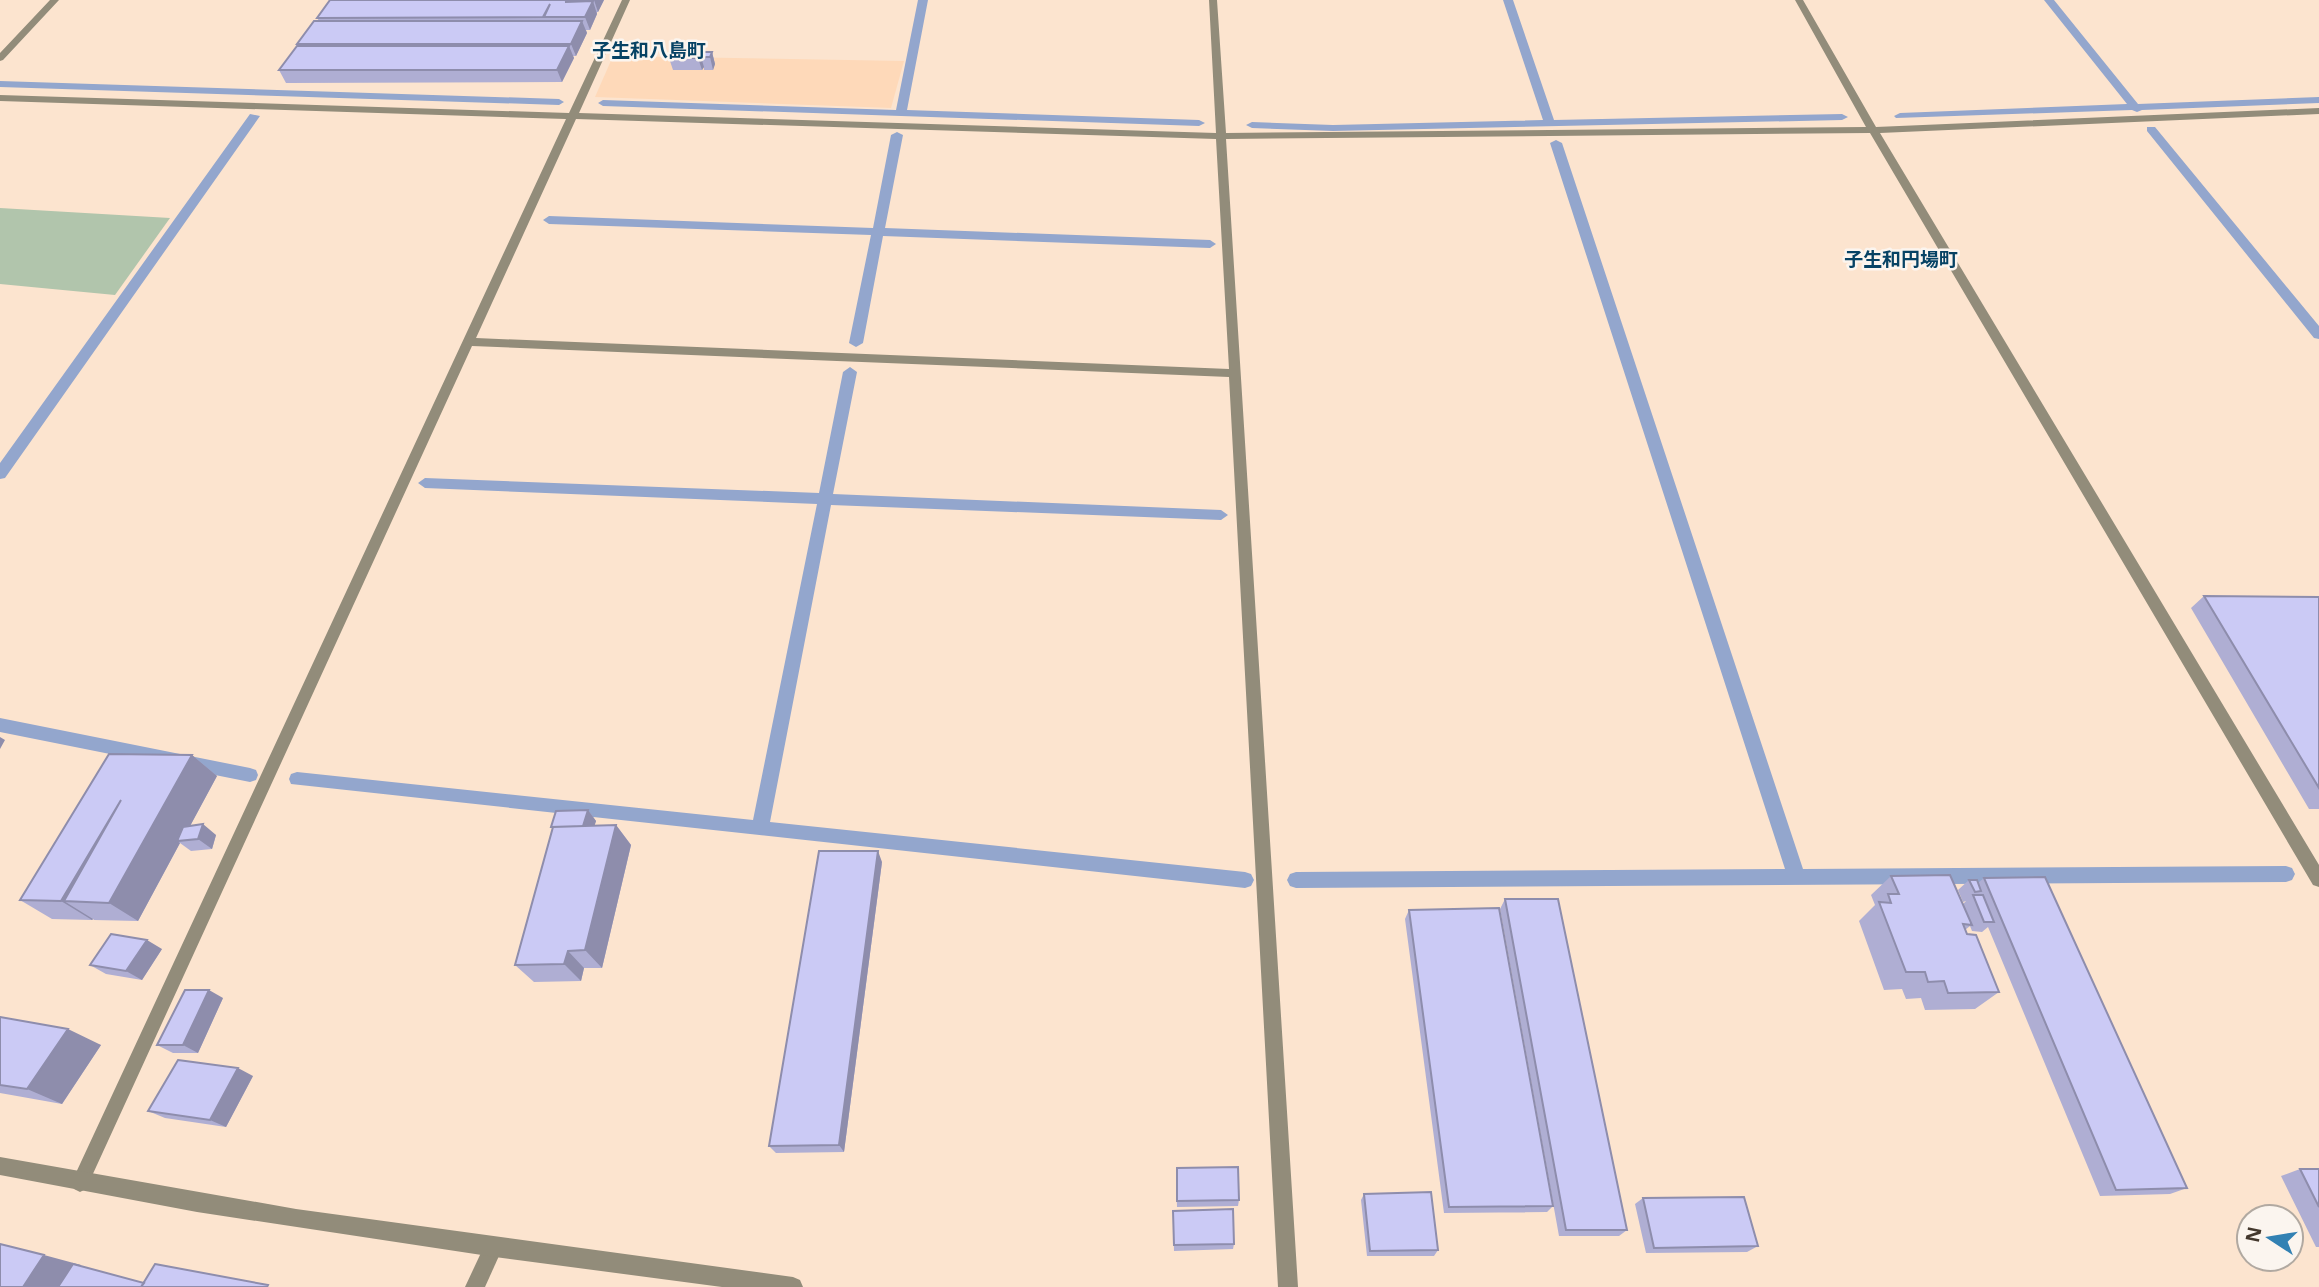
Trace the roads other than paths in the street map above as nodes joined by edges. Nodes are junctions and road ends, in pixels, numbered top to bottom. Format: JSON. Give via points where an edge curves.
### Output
{"nodes":[{"id":1,"x":55,"y":0,"type":"edge"},
{"id":2,"x":626,"y":0,"type":"edge"},
{"id":3,"x":1213,"y":0,"type":"edge"},
{"id":4,"x":1799,"y":0,"type":"edge"},
{"id":5,"x":0,"y":58,"type":"edge"},
{"id":6,"x":0,"y":98,"type":"edge"},
{"id":7,"x":2319,"y":111,"type":"edge"},
{"id":8,"x":572,"y":116,"type":"junction"},
{"id":9,"x":1872,"y":130,"type":"junction"},
{"id":10,"x":1222,"y":136,"type":"junction"},
{"id":11,"x":468,"y":342,"type":"junction"},
{"id":12,"x":1236,"y":373,"type":"junction"},
{"id":13,"x":2319,"y":880,"type":"edge"},
{"id":14,"x":0,"y":1166,"type":"edge"},
{"id":15,"x":80,"y":1183,"type":"junction"},
{"id":16,"x":494,"y":1247,"type":"junction"},
{"id":17,"x":707,"y":1281,"type":"edge"},
{"id":18,"x":475,"y":1287,"type":"edge"},
{"id":19,"x":793,"y":1287,"type":"edge"},
{"id":20,"x":1288,"y":1287,"type":"edge"}],
"edges":[{"from":1,"to":5,"type":"street"},
{"from":2,"to":8,"type":"street"},
{"from":3,"to":10,"type":"street"},
{"from":4,"to":9,"type":"street"},
{"from":6,"to":8,"type":"street"},
{"from":7,"to":9,"type":"street"},
{"from":8,"to":10,"type":"street"},
{"from":8,"to":11,"type":"street"},
{"from":9,"to":10,"type":"street"},
{"from":9,"to":13,"type":"street"},
{"from":10,"to":12,"type":"street"},
{"from":11,"to":12,"type":"street"},
{"from":11,"to":15,"type":"street"},
{"from":12,"to":20,"type":"street"},
{"from":14,"to":15,"type":"street"},
{"from":15,"to":16,"type":"street"},
{"from":16,"to":17,"type":"street"},
{"from":16,"to":18,"type":"street"},
{"from":17,"to":19,"type":"street"}]}
